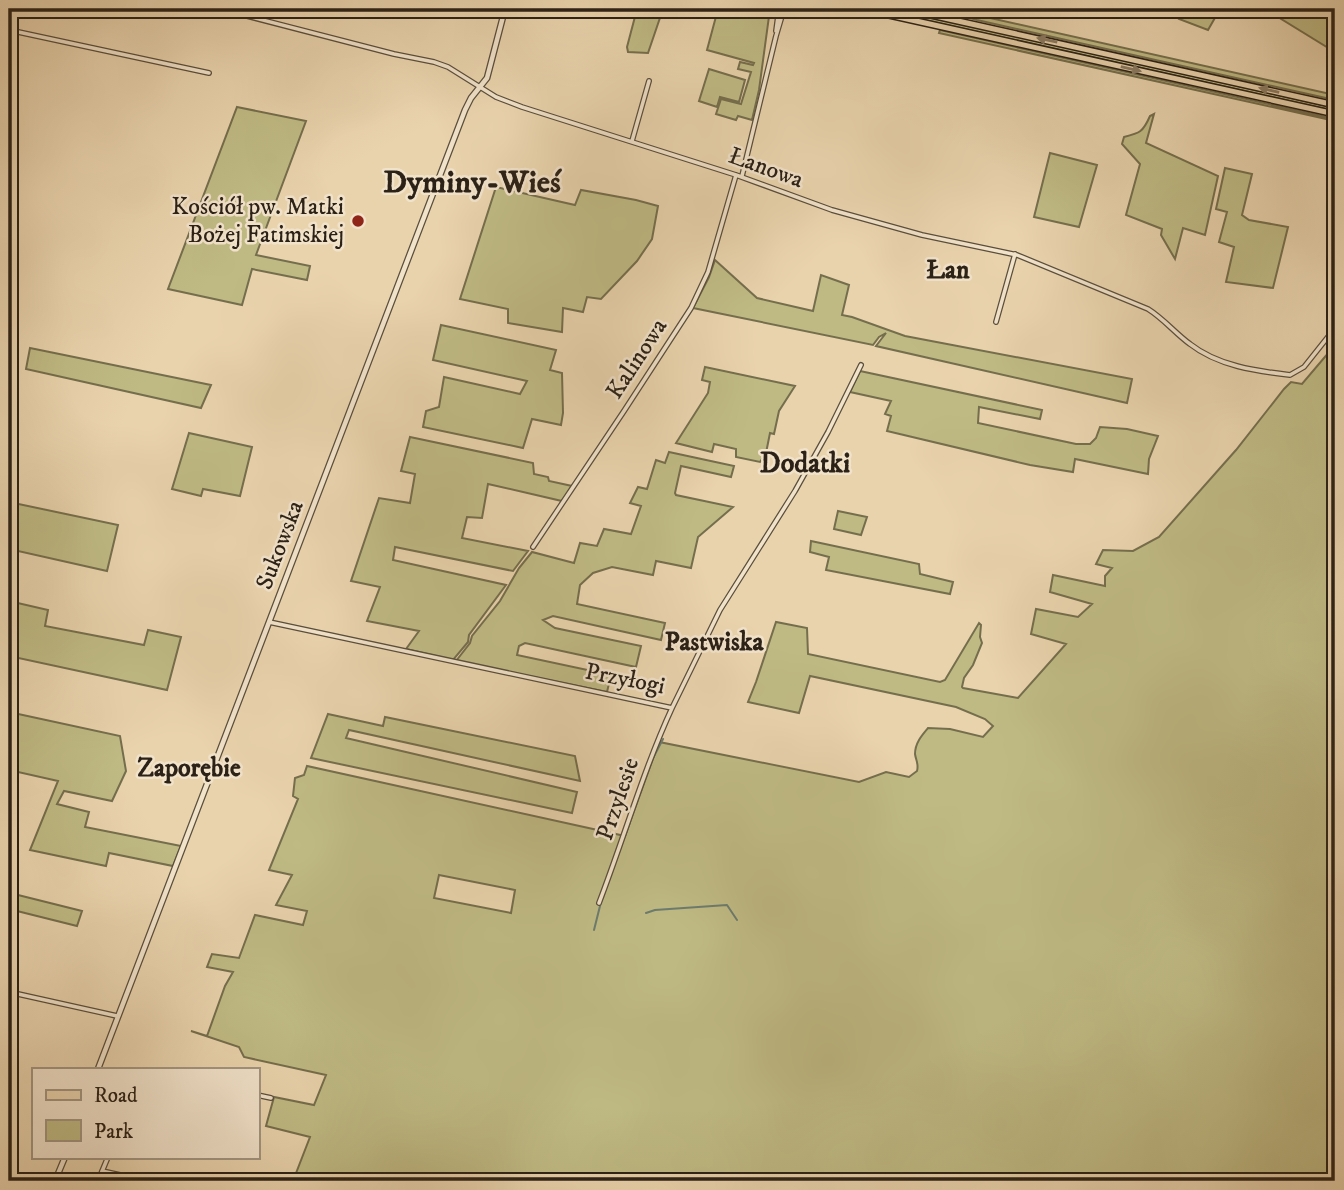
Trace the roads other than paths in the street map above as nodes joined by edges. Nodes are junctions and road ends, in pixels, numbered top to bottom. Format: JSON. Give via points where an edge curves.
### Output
{"nodes":[{"id":1,"x":220,"y":9,"type":"edge"},
{"id":2,"x":505,"y":9,"type":"edge"},
{"id":3,"x":779,"y":9,"type":"edge"},
{"id":4,"x":784,"y":9,"type":"edge"},
{"id":5,"x":862,"y":9,"type":"edge"},
{"id":6,"x":904,"y":9,"type":"edge"},
{"id":7,"x":9,"y":30,"type":"edge"},
{"id":8,"x":776,"y":36,"type":"junction"},
{"id":9,"x":209,"y":73,"type":"dead end"},
{"id":10,"x":649,"y":81,"type":"dead end"},
{"id":11,"x":480,"y":88,"type":"junction"},
{"id":12,"x":1335,"y":105,"type":"edge"},
{"id":13,"x":1335,"y":114,"type":"edge"},
{"id":14,"x":632,"y":142,"type":"junction"},
{"id":15,"x":736,"y":174,"type":"junction"},
{"id":16,"x":742,"y":176,"type":"junction"},
{"id":17,"x":1015,"y":254,"type":"junction"},
{"id":18,"x":996,"y":322,"type":"dead end"},
{"id":19,"x":1335,"y":328,"type":"edge"},
{"id":20,"x":861,"y":365,"type":"dead end"},
{"id":21,"x":533,"y":547,"type":"dead end"},
{"id":22,"x":270,"y":622,"type":"junction"},
{"id":23,"x":672,"y":708,"type":"junction"},
{"id":24,"x":599,"y":903,"type":"dead end"},
{"id":25,"x":9,"y":992,"type":"edge"},
{"id":26,"x":117,"y":1016,"type":"junction"},
{"id":27,"x":98,"y":1068,"type":"edge"},
{"id":28,"x":259,"y":1095,"type":"edge"},
{"id":29,"x":271,"y":1098,"type":"dead end"},
{"id":30,"x":65,"y":1158,"type":"edge"},
{"id":31,"x":108,"y":1158,"type":"edge"},
{"id":32,"x":102,"y":1171,"type":"junction"},
{"id":33,"x":55,"y":1181,"type":"edge"},
{"id":34,"x":99,"y":1181,"type":"edge"},
{"id":35,"x":147,"y":1181,"type":"edge"}],
"edges":[{"from":1,"to":11,"type":"street","name":"Łanowa","via":[[434,62]]},
{"from":2,"to":11,"type":"street","name":"Sukowska","via":[[491,66]]},
{"from":3,"to":8,"type":"street"},
{"from":4,"to":8,"type":"street"},
{"from":5,"to":13,"type":"main road","one_way":true},
{"from":12,"to":6,"type":"main road","one_way":true},
{"from":7,"to":9,"type":"street"},
{"from":8,"to":16,"type":"street"},
{"from":10,"to":14,"type":"street"},
{"from":11,"to":14,"type":"street","name":"Łanowa","via":[[522,107]]},
{"from":11,"to":22,"type":"street","name":"Sukowska","via":[[460,122]]},
{"from":14,"to":15,"type":"street","name":"Łanowa"},
{"from":15,"to":16,"type":"street","name":"Łanowa"},
{"from":15,"to":21,"type":"street","name":"Kalinowa","via":[[708,272],[691,308]]},
{"from":16,"to":17,"type":"street","name":"Łanowa","via":[[858,217]]},
{"from":17,"to":18,"type":"street"},
{"from":17,"to":19,"type":"street","name":"Łanowa","via":[[1147,309],[1191,345],[1237,366],[1290,375],[1304,367]]},
{"from":20,"to":23,"type":"street","name":"Przyłogi","via":[[795,491],[720,610]]},
{"from":22,"to":23,"type":"street","name":"Przyłogi"},
{"from":22,"to":26,"type":"street","name":"Sukowska"},
{"from":23,"to":24,"type":"street","name":"Przylesie"},
{"from":25,"to":26,"type":"street"},
{"from":26,"to":27,"type":"street","name":"Sukowska"},
{"from":28,"to":29,"type":"street"},
{"from":30,"to":33,"type":"street"},
{"from":31,"to":32,"type":"street"},
{"from":32,"to":34,"type":"street"},
{"from":32,"to":35,"type":"street"}]}
